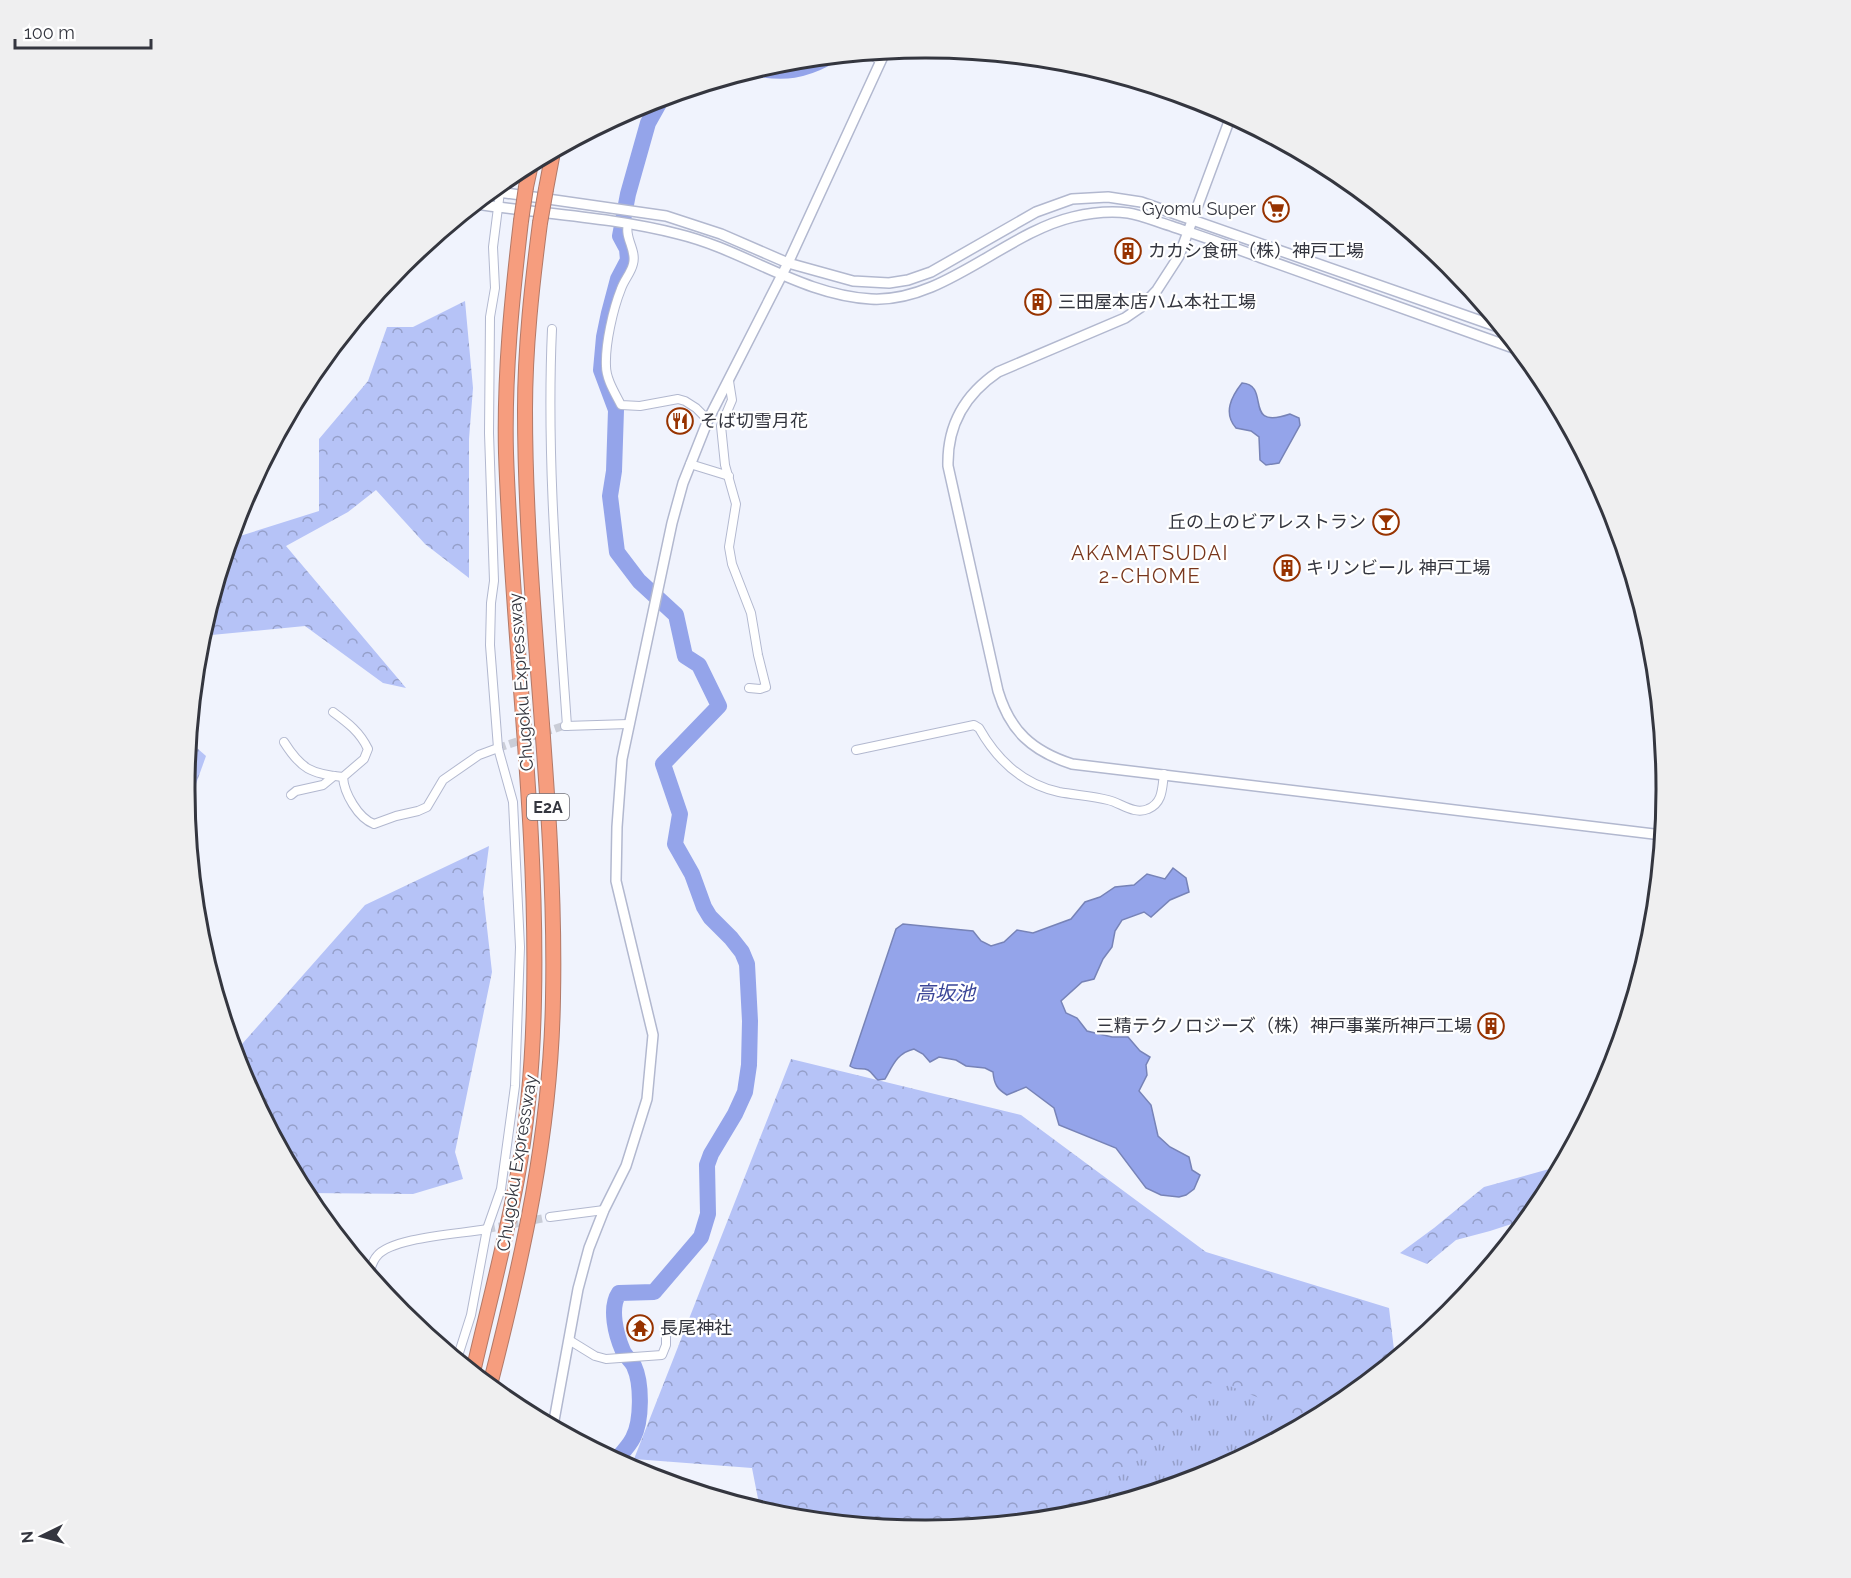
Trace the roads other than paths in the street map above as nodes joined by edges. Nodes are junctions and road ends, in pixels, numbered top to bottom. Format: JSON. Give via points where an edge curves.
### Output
{"nodes":[{"id":1,"x":881,"y":60,"type":"edge"},
{"id":2,"x":1228,"y":124,"type":"edge"},
{"id":3,"x":551,"y":162,"type":"edge"},
{"id":4,"x":528,"y":177,"type":"edge"},
{"id":5,"x":508,"y":191,"type":"edge"},
{"id":6,"x":498,"y":198,"type":"edge"},
{"id":7,"x":486,"y":205,"type":"edge"},
{"id":8,"x":497,"y":207,"type":"junction"},
{"id":9,"x":1194,"y":220,"type":"junction"},
{"id":10,"x":628,"y":224,"type":"junction"},
{"id":11,"x":1189,"y":232,"type":"junction"},
{"id":12,"x":788,"y":263,"type":"junction"},
{"id":13,"x":782,"y":275,"type":"junction"},
{"id":14,"x":1488,"y":324,"type":"edge"},
{"id":15,"x":552,"y":329,"type":"dead end"},
{"id":16,"x":1506,"y":345,"type":"edge"},
{"id":17,"x":729,"y":381,"type":"junction"},
{"id":18,"x":708,"y":420,"type":"junction"},
{"id":19,"x":690,"y":464,"type":"junction"},
{"id":20,"x":729,"y":476,"type":"junction"},
{"id":21,"x":748,"y":688,"type":"dead end"},
{"id":22,"x":333,"y":712,"type":"dead end"},
{"id":23,"x":629,"y":724,"type":"junction"},
{"id":24,"x":284,"y":742,"type":"dead end"},
{"id":25,"x":498,"y":748,"type":"junction"},
{"id":26,"x":856,"y":750,"type":"dead end"},
{"id":27,"x":1164,"y":774,"type":"junction"},
{"id":28,"x":338,"y":776,"type":"junction"},
{"id":29,"x":291,"y":795,"type":"dead end"},
{"id":30,"x":1654,"y":834,"type":"edge"},
{"id":31,"x":604,"y":1210,"type":"junction"},
{"id":32,"x":550,"y":1217,"type":"tunnel mouth"},
{"id":33,"x":487,"y":1230,"type":"junction"},
{"id":34,"x":372,"y":1266,"type":"edge"},
{"id":35,"x":666,"y":1337,"type":"dead end"},
{"id":36,"x":568,"y":1340,"type":"junction"},
{"id":37,"x":460,"y":1351,"type":"edge"},
{"id":38,"x":475,"y":1364,"type":"edge"},
{"id":39,"x":492,"y":1377,"type":"edge"},
{"id":40,"x":554,"y":1418,"type":"edge"}],
"edges":[{"from":1,"to":12,"type":"street"},
{"from":2,"to":9,"type":"street"},
{"from":3,"to":39,"type":"highway","name":"Chugoku Expressway","number":"E2A","bridge":true,"via":[[528,331],[525,409],[553,900],[552,1046],[529,1223]]},
{"from":4,"to":38,"type":"highway","name":"Chugoku Expressway","number":"E2A","bridge":true,"via":[[512,298],[506,450],[532,887],[532,1047],[517,1177]]},
{"from":5,"to":12,"type":"street","via":[[666,216]]},
{"from":6,"to":8,"type":"street"},
{"from":7,"to":8,"type":"street"},
{"from":8,"to":10,"type":"street"},
{"from":8,"to":25,"type":"street","via":[[493,247],[495,288],[490,317],[494,581],[489,645]]},
{"from":9,"to":11,"type":"street"},
{"from":9,"to":12,"type":"street","via":[[1141,202],[1108,197],[1072,200],[1036,212],[931,272],[908,280],[853,281]]},
{"from":9,"to":14,"type":"street"},
{"from":10,"to":13,"type":"street","via":[[719,246]]},
{"from":10,"to":18,"type":"street","via":[[626,231],[634,263],[621,290],[609,339],[608,377],[621,405],[678,399]]},
{"from":11,"to":13,"type":"street","via":[[1129,213],[1072,217],[1030,232],[924,290],[899,297],[846,297]]},
{"from":11,"to":16,"type":"street"},
{"from":11,"to":27,"type":"street","via":[[1169,273],[1141,307],[1125,318],[983,382],[961,408],[948,453],[998,691],[1012,724],[1037,750],[1056,759]]},
{"from":12,"to":13,"type":"street"},
{"from":13,"to":17,"type":"street"},
{"from":15,"to":23,"type":"street","via":[[549,384],[554,539],[565,726]]},
{"from":17,"to":18,"type":"street"},
{"from":17,"to":20,"type":"street","via":[[732,400],[721,426],[721,442]]},
{"from":18,"to":19,"type":"street"},
{"from":19,"to":20,"type":"street"},
{"from":19,"to":23,"type":"street","via":[[672,523]]},
{"from":20,"to":21,"type":"street","via":[[736,504],[729,547],[751,613],[766,687]]},
{"from":22,"to":28,"type":"street","via":[[354,728],[368,749],[364,759]]},
{"from":23,"to":31,"type":"street","via":[[622,759],[616,881],[653,1035],[647,1099],[639,1131]]},
{"from":24,"to":28,"type":"street","via":[[307,770]]},
{"from":25,"to":28,"type":"street","via":[[479,755],[443,780],[427,807],[374,824],[359,813]]},
{"from":25,"to":33,"type":"street","via":[[513,802],[520,947],[514,1086],[501,1189]]},
{"from":26,"to":27,"type":"street","via":[[974,725],[1004,763],[1037,786],[1111,800],[1140,811],[1158,801]]},
{"from":27,"to":30,"type":"street"},
{"from":28,"to":29,"type":"street"},
{"from":31,"to":32,"type":"street"},
{"from":31,"to":36,"type":"street","via":[[589,1248]]},
{"from":33,"to":34,"type":"street","via":[[392,1245],[377,1255]]},
{"from":33,"to":37,"type":"street","via":[[471,1315]]},
{"from":35,"to":36,"type":"street","via":[[662,1355],[613,1359],[595,1356]]},
{"from":36,"to":40,"type":"street"}]}
